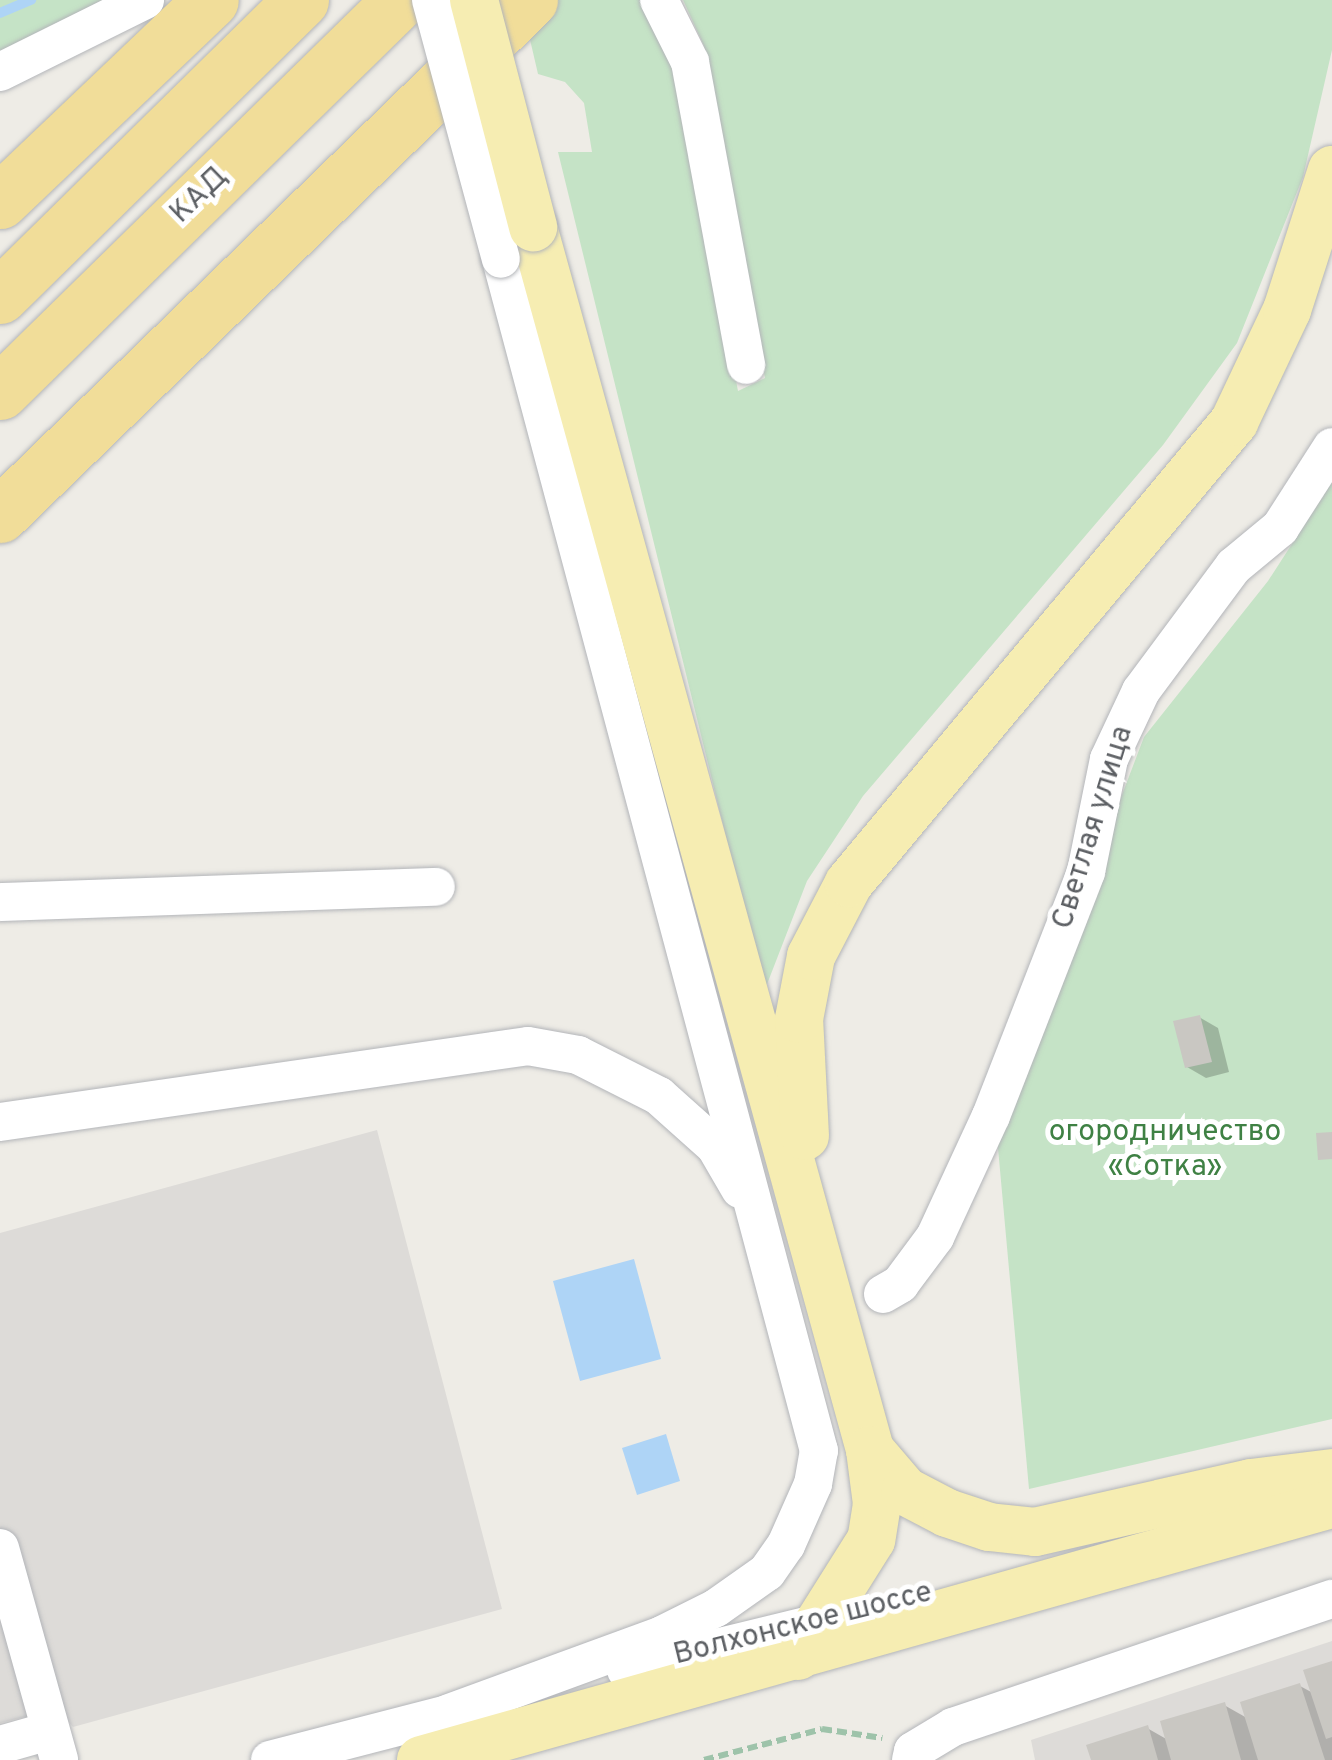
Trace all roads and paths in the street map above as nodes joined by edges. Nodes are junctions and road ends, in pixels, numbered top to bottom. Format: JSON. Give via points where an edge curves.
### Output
{"nodes":[{"id":1,"x":211,"y":0,"type":"edge"},
{"id":2,"x":301,"y":0,"type":"edge"},
{"id":3,"x":400,"y":0,"type":"edge"},
{"id":4,"x":431,"y":0,"type":"edge"},
{"id":5,"x":474,"y":0,"type":"edge"},
{"id":6,"x":530,"y":0,"type":"edge"},
{"id":7,"x":660,"y":0,"type":"edge"},
{"id":8,"x":124,"y":2,"type":"edge"},
{"id":9,"x":0,"y":72,"type":"edge"},
{"id":10,"x":1332,"y":170,"type":"edge"},
{"id":11,"x":0,"y":201,"type":"edge"},
{"id":12,"x":517,"y":243,"type":"junction"},
{"id":13,"x":0,"y":296,"type":"edge"},
{"id":14,"x":746,"y":365,"type":"dead end"},
{"id":15,"x":0,"y":392,"type":"edge"},
{"id":16,"x":1332,"y":447,"type":"edge"},
{"id":17,"x":0,"y":515,"type":"edge"},
{"id":18,"x":436,"y":887,"type":"dead end"},
{"id":19,"x":0,"y":902,"type":"edge"},
{"id":20,"x":0,"y":1122,"type":"edge"},
{"id":21,"x":764,"y":1230,"type":"junction"},
{"id":22,"x":820,"y":1279,"type":"junction"},
{"id":23,"x":884,"y":1294,"type":"dead end"},
{"id":24,"x":870,"y":1450,"type":"junction"},
{"id":25,"x":1332,"y":1474,"type":"edge"},
{"id":26,"x":1332,"y":1504,"type":"edge"},
{"id":27,"x":0,"y":1548,"type":"edge"},
{"id":28,"x":1332,"y":1599,"type":"edge"},
{"id":29,"x":810,"y":1640,"type":"junction"},
{"id":30,"x":450,"y":1713,"type":"junction"},
{"id":31,"x":864,"y":1731,"type":"dead end"},
{"id":32,"x":0,"y":1744,"type":"edge"},
{"id":33,"x":54,"y":1746,"type":"edge"},
{"id":34,"x":270,"y":1760,"type":"edge"},
{"id":35,"x":421,"y":1760,"type":"edge"},
{"id":36,"x":704,"y":1760,"type":"edge"},
{"id":37,"x":911,"y":1760,"type":"edge"}],
"edges":[{"from":1,"to":11,"type":"highway"},
{"from":2,"to":13,"type":"highway"},
{"from":3,"to":15,"type":"highway","name":"КАД"},
{"from":4,"to":12,"type":"street","bridge":true},
{"from":5,"to":12,"type":"main road","bridge":true},
{"from":6,"to":17,"type":"highway"},
{"from":7,"to":14,"type":"street","via":[[690,62]]},
{"from":8,"to":9,"type":"street"},
{"from":10,"to":22,"type":"main road","via":[[1287,310],[1234,422],[848,883],[811,956],[799,1019],[799,1097]]},
{"from":12,"to":21,"type":"street"},
{"from":12,"to":22,"type":"main road"},
{"from":16,"to":23,"type":"street","name":"Светлая улица","via":[[1280,528],[1234,566],[1141,691],[1109,759],[1086,872],[991,1116],[935,1238],[900,1284]]},
{"from":18,"to":19,"type":"street"},
{"from":20,"to":21,"type":"street","via":[[528,1046],[578,1054],[658,1096],[715,1146]]},
{"from":21,"to":30,"type":"street","via":[[819,1452],[813,1484],[786,1545],[768,1572],[716,1608],[662,1635]]},
{"from":22,"to":24,"type":"main road"},
{"from":24,"to":25,"type":"main road","via":[[905,1491],[947,1513],[989,1528],[1035,1532],[1251,1483]]},
{"from":24,"to":29,"type":"main road","via":[[876,1504],[871,1540]]},
{"from":25,"to":29,"type":"street","name":"Волхонское шоссе"},
{"from":26,"to":29,"type":"main road","name":"Волхонское шоссе"},
{"from":27,"to":33,"type":"street"},
{"from":28,"to":37,"type":"street","via":[[954,1727],[913,1751]]},
{"from":29,"to":30,"type":"street","name":"Волхонское шоссе"},
{"from":29,"to":35,"type":"main road","name":"Волхонское шоссе"},
{"from":30,"to":34,"type":"street","name":"Волхонское шоссе"},
{"from":31,"to":36,"type":"path","via":[[822,1729]]},
{"from":32,"to":33,"type":"street"}]}
